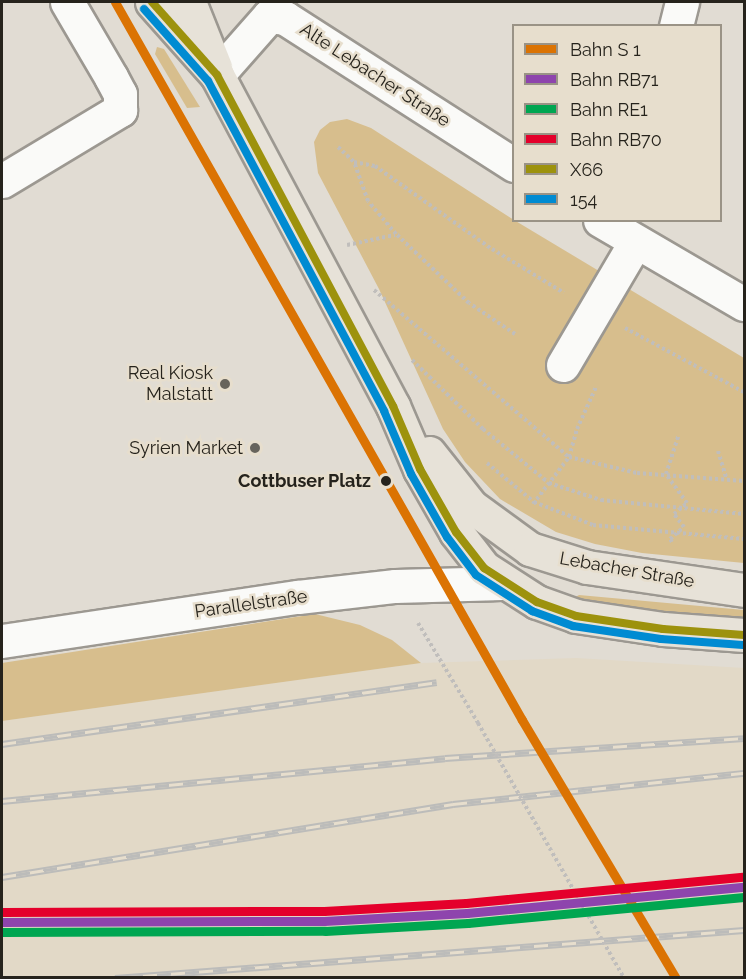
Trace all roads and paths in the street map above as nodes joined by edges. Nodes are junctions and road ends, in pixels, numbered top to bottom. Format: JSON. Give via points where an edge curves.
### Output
{"nodes":[{"id":1,"x":67,"y":2,"type":"edge"},
{"id":2,"x":152,"y":2,"type":"edge"},
{"id":3,"x":189,"y":2,"type":"edge"},
{"id":4,"x":682,"y":2,"type":"edge"},
{"id":5,"x":271,"y":9,"type":"edge"},
{"id":6,"x":676,"y":24,"type":"edge"},
{"id":7,"x":217,"y":75,"type":"junction"},
{"id":8,"x":338,"y":147,"type":"dead end"},
{"id":9,"x":354,"y":162,"type":"junction"},
{"id":10,"x":512,"y":164,"type":"edge"},
{"id":11,"x":2,"y":181,"type":"edge"},
{"id":12,"x":622,"y":230,"type":"edge"},
{"id":13,"x":396,"y":234,"type":"junction"},
{"id":14,"x":346,"y":245,"type":"dead end"},
{"id":15,"x":367,"y":283,"type":"dead end"},
{"id":16,"x":744,"y":304,"type":"edge"},
{"id":17,"x":595,"y":312,"type":"junction"},
{"id":18,"x":515,"y":334,"type":"dead end"},
{"id":19,"x":409,"y":357,"type":"dead end"},
{"id":20,"x":562,"y":365,"type":"dead end"},
{"id":21,"x":596,"y":387,"type":"dead end"},
{"id":22,"x":744,"y":392,"type":"edge"},
{"id":23,"x":393,"y":406,"type":"junction"},
{"id":24,"x":678,"y":435,"type":"dead end"},
{"id":25,"x":718,"y":451,"type":"dead end"},
{"id":26,"x":479,"y":456,"type":"dead end"},
{"id":27,"x":569,"y":457,"type":"junction"},
{"id":28,"x":666,"y":474,"type":"junction"},
{"id":29,"x":727,"y":480,"type":"junction"},
{"id":30,"x":744,"y":481,"type":"edge"},
{"id":31,"x":549,"y":483,"type":"junction"},
{"id":32,"x":534,"y":502,"type":"junction"},
{"id":33,"x":680,"y":509,"type":"junction"},
{"id":34,"x":744,"y":514,"type":"edge"},
{"id":35,"x":677,"y":534,"type":"junction"},
{"id":36,"x":670,"y":539,"type":"dead end"},
{"id":37,"x":744,"y":539,"type":"edge"},
{"id":38,"x":502,"y":582,"type":"junction"},
{"id":39,"x":395,"y":586,"type":"junction"},
{"id":40,"x":744,"y":590,"type":"edge"},
{"id":41,"x":744,"y":596,"type":"edge"},
{"id":42,"x":744,"y":635,"type":"edge"},
{"id":43,"x":2,"y":641,"type":"edge"},
{"id":44,"x":624,"y":978,"type":"edge"}],
"edges":[{"from":1,"to":11,"type":"street","via":[[120,94],[120,110]]},
{"from":2,"to":7,"type":"main road","name":"Lebacher Straße"},
{"from":3,"to":7,"type":"main road","name":"Lebacher Straße"},
{"from":4,"to":6,"type":"street"},
{"from":5,"to":7,"type":"street","name":"Alte Lebacher Straße"},
{"from":5,"to":10,"type":"street","name":"Alte Lebacher Straße"},
{"from":7,"to":23,"type":"main road","name":"Lebacher Straße"},
{"from":8,"to":9,"type":"path"},
{"from":9,"to":13,"type":"path","via":[[368,201]]},
{"from":9,"to":17,"type":"path","via":[[375,166],[505,258]]},
{"from":12,"to":16,"type":"street"},
{"from":12,"to":17,"type":"street"},
{"from":13,"to":14,"type":"path"},
{"from":13,"to":18,"type":"path","via":[[469,303]]},
{"from":15,"to":27,"type":"path"},
{"from":17,"to":20,"type":"street"},
{"from":17,"to":22,"type":"path"},
{"from":19,"to":31,"type":"path","via":[[483,429]]},
{"from":21,"to":27,"type":"path"},
{"from":23,"to":38,"type":"main road","name":"Lebacher Straße","via":[[420,469],[456,532],[484,568]]},
{"from":23,"to":40,"type":"main road","name":"Lebacher Straße","via":[[471,506],[530,549],[587,567]]},
{"from":24,"to":28,"type":"path"},
{"from":25,"to":29,"type":"path"},
{"from":26,"to":32,"type":"path"},
{"from":27,"to":28,"type":"path","via":[[637,473]]},
{"from":27,"to":31,"type":"path"},
{"from":28,"to":29,"type":"path"},
{"from":28,"to":33,"type":"path","via":[[687,503]]},
{"from":29,"to":30,"type":"path"},
{"from":31,"to":32,"type":"path"},
{"from":31,"to":33,"type":"path","via":[[601,500]]},
{"from":32,"to":35,"type":"path","via":[[593,525]]},
{"from":33,"to":34,"type":"path"},
{"from":33,"to":35,"type":"path","via":[[674,514],[684,527]]},
{"from":35,"to":36,"type":"path"},
{"from":35,"to":37,"type":"path"},
{"from":38,"to":39,"type":"street","name":"Parallelstraße"},
{"from":38,"to":41,"type":"main road","via":[[567,584],[714,599]]},
{"from":38,"to":42,"type":"main road","name":"Lebacher Straße","via":[[537,602],[576,616],[663,629]]},
{"from":39,"to":43,"type":"street","name":"Parallelstraße"},
{"from":39,"to":44,"type":"path","bridge":true}]}
